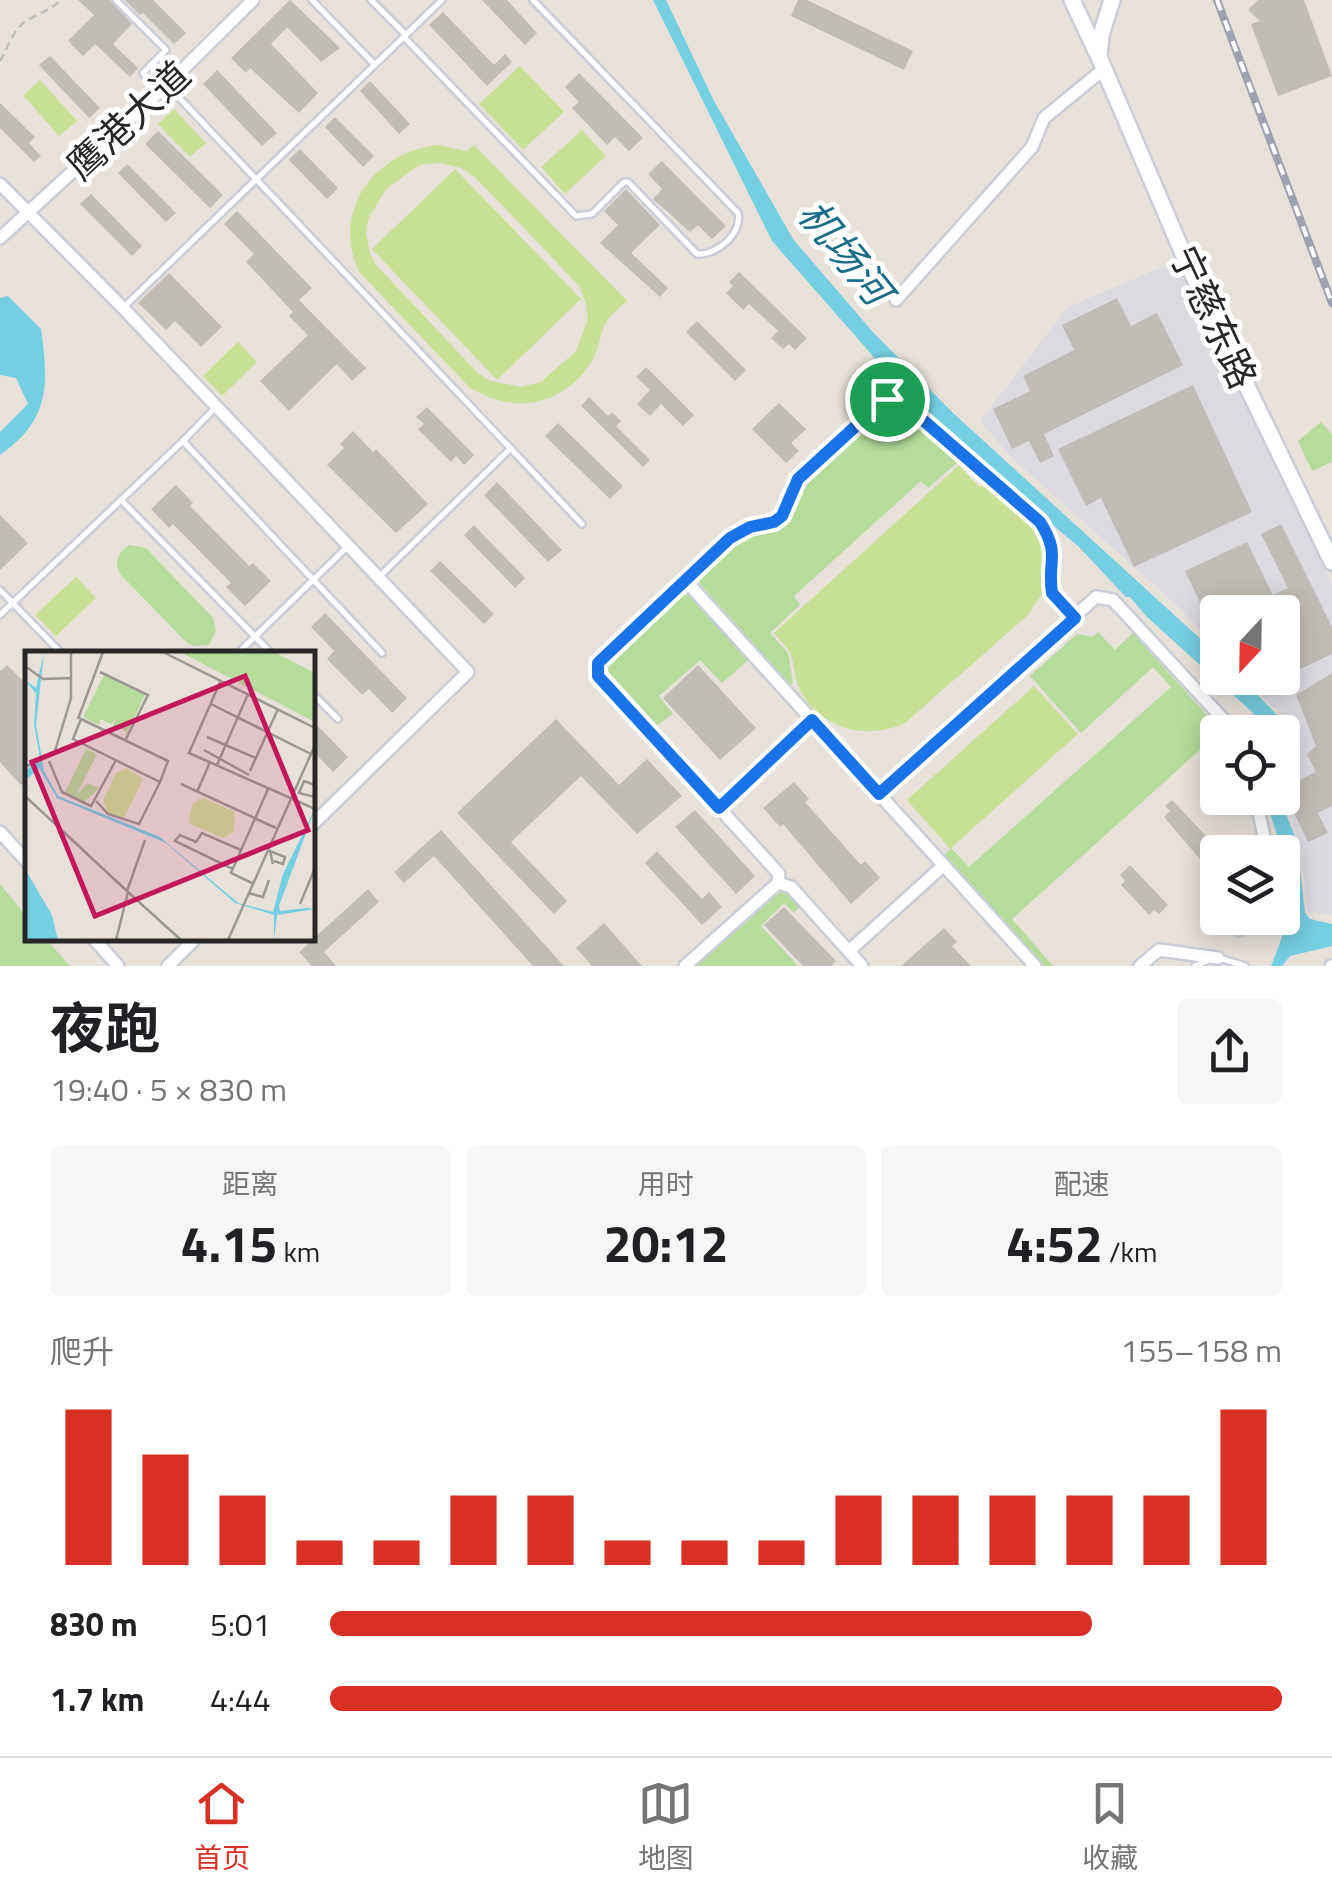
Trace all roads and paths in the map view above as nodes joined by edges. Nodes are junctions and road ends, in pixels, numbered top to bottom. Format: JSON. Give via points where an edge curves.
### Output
{"nodes":[{"id":1,"x":61,"y":0,"type":"edge"},
{"id":2,"x":116,"y":0,"type":"edge"},
{"id":3,"x":253,"y":0,"type":"edge"},
{"id":4,"x":312,"y":0,"type":"edge"},
{"id":5,"x":371,"y":0,"type":"edge"},
{"id":6,"x":442,"y":0,"type":"edge"},
{"id":7,"x":532,"y":0,"type":"edge"},
{"id":8,"x":1072,"y":0,"type":"edge"},
{"id":9,"x":1112,"y":0,"type":"edge"},
{"id":10,"x":405,"y":36,"type":"junction"},
{"id":11,"x":0,"y":62,"type":"edge"},
{"id":12,"x":1102,"y":63,"type":"junction"},
{"id":13,"x":374,"y":65,"type":"junction"},
{"id":14,"x":163,"y":88,"type":"junction"},
{"id":15,"x":256,"y":180,"type":"junction"},
{"id":16,"x":0,"y":184,"type":"edge"},
{"id":17,"x":28,"y":213,"type":"junction"},
{"id":18,"x":0,"y":238,"type":"edge"},
{"id":19,"x":896,"y":300,"type":"dead end"},
{"id":20,"x":123,"y":308,"type":"junction"},
{"id":21,"x":216,"y":406,"type":"junction"},
{"id":22,"x":183,"y":441,"type":"junction"},
{"id":23,"x":511,"y":448,"type":"junction"},
{"id":24,"x":121,"y":500,"type":"junction"},
{"id":25,"x":582,"y":524,"type":"dead end"},
{"id":26,"x":348,"y":546,"type":"junction"},
{"id":27,"x":1332,"y":562,"type":"edge"},
{"id":28,"x":378,"y":578,"type":"junction"},
{"id":29,"x":314,"y":580,"type":"junction"},
{"id":30,"x":686,"y":581,"type":"junction"},
{"id":31,"x":0,"y":590,"type":"edge"},
{"id":32,"x":12,"y":603,"type":"junction"},
{"id":33,"x":0,"y":615,"type":"edge"},
{"id":34,"x":1075,"y":618,"type":"junction"},
{"id":35,"x":255,"y":636,"type":"junction"},
{"id":36,"x":59,"y":651,"type":"edge"},
{"id":37,"x":240,"y":651,"type":"edge"},
{"id":38,"x":269,"y":651,"type":"edge"},
{"id":39,"x":382,"y":652,"type":"dead end"},
{"id":40,"x":315,"y":696,"type":"edge"},
{"id":41,"x":1219,"y":715,"type":"edge"},
{"id":42,"x":338,"y":719,"type":"dead end"},
{"id":43,"x":812,"y":720,"type":"junction"},
{"id":44,"x":879,"y":794,"type":"junction"},
{"id":45,"x":719,"y":808,"type":"junction"},
{"id":46,"x":315,"y":822,"type":"edge"},
{"id":47,"x":0,"y":832,"type":"edge"},
{"id":48,"x":25,"y":859,"type":"edge"},
{"id":49,"x":944,"y":865,"type":"junction"},
{"id":50,"x":778,"y":883,"type":"junction"},
{"id":51,"x":97,"y":941,"type":"edge"},
{"id":52,"x":193,"y":941,"type":"edge"},
{"id":53,"x":849,"y":952,"type":"junction"},
{"id":54,"x":1218,"y":958,"type":"junction"},
{"id":55,"x":118,"y":966,"type":"edge"},
{"id":56,"x":168,"y":966,"type":"edge"},
{"id":57,"x":685,"y":966,"type":"edge"},
{"id":58,"x":862,"y":966,"type":"edge"},
{"id":59,"x":1035,"y":966,"type":"edge"},
{"id":60,"x":1140,"y":966,"type":"edge"},
{"id":61,"x":1195,"y":966,"type":"edge"},
{"id":62,"x":1245,"y":966,"type":"edge"}],
"edges":[{"from":1,"to":11,"type":"path","via":[[16,30]]},
{"from":2,"to":14,"type":"lane","via":[[166,50],[143,73]]},
{"from":3,"to":14,"type":"street","name":"鹰港大道"},
{"from":4,"to":13,"type":"lane"},
{"from":5,"to":10,"type":"lane"},
{"from":6,"to":10,"type":"lane"},
{"from":7,"to":10,"type":"lane","via":[[738,213],[736,231],[712,252],[697,254],[628,182],[592,214],[576,216]]},
{"from":8,"to":12,"type":"main road","name":"宁慈东路"},
{"from":9,"to":12,"type":"main road","via":[[1103,24]]},
{"from":10,"to":13,"type":"lane"},
{"from":12,"to":19,"type":"street","via":[[1044,118],[1032,147]]},
{"from":12,"to":27,"type":"main road","name":"宁慈东路","via":[[1184,256]]},
{"from":13,"to":15,"type":"lane"},
{"from":14,"to":15,"type":"lane"},
{"from":14,"to":17,"type":"street","name":"鹰港大道"},
{"from":15,"to":20,"type":"lane"},
{"from":15,"to":23,"type":"lane"},
{"from":16,"to":17,"type":"street"},
{"from":17,"to":18,"type":"street","name":"鹰港大道"},
{"from":17,"to":20,"type":"street"},
{"from":20,"to":21,"type":"street"},
{"from":21,"to":22,"type":"lane"},
{"from":21,"to":26,"type":"street"},
{"from":22,"to":24,"type":"lane"},
{"from":22,"to":29,"type":"lane"},
{"from":23,"to":25,"type":"lane"},
{"from":23,"to":28,"type":"lane"},
{"from":24,"to":32,"type":"lane"},
{"from":24,"to":35,"type":"lane"},
{"from":26,"to":28,"type":"street"},
{"from":26,"to":29,"type":"lane"},
{"from":28,"to":46,"type":"street","via":[[468,672]]},
{"from":29,"to":35,"type":"lane"},
{"from":29,"to":39,"type":"lane"},
{"from":30,"to":34,"type":"lane","via":[[740,531],[782,516],[798,479],[892,398],[1040,522],[1054,556],[1052,593]]},
{"from":30,"to":43,"type":"street"},
{"from":30,"to":45,"type":"street","via":[[598,663],[598,676]]},
{"from":31,"to":32,"type":"lane"},
{"from":32,"to":33,"type":"lane"},
{"from":32,"to":36,"type":"lane"},
{"from":34,"to":41,"type":"street","via":[[1096,598],[1113,600]]},
{"from":34,"to":44,"type":"street"},
{"from":35,"to":37,"type":"lane"},
{"from":35,"to":38,"type":"lane"},
{"from":40,"to":42,"type":"lane"},
{"from":43,"to":44,"type":"street"},
{"from":43,"to":45,"type":"street"},
{"from":44,"to":49,"type":"street"},
{"from":45,"to":50,"type":"street","via":[[779,874]]},
{"from":47,"to":48,"type":"street"},
{"from":49,"to":53,"type":"street"},
{"from":49,"to":59,"type":"street"},
{"from":50,"to":53,"type":"street","via":[[791,887]]},
{"from":50,"to":57,"type":"street"},
{"from":51,"to":55,"type":"street"},
{"from":52,"to":56,"type":"street"},
{"from":53,"to":58,"type":"street"},
{"from":54,"to":60,"type":"street","via":[[1158,950]]},
{"from":54,"to":61,"type":"lane"},
{"from":54,"to":62,"type":"lane"}]}
